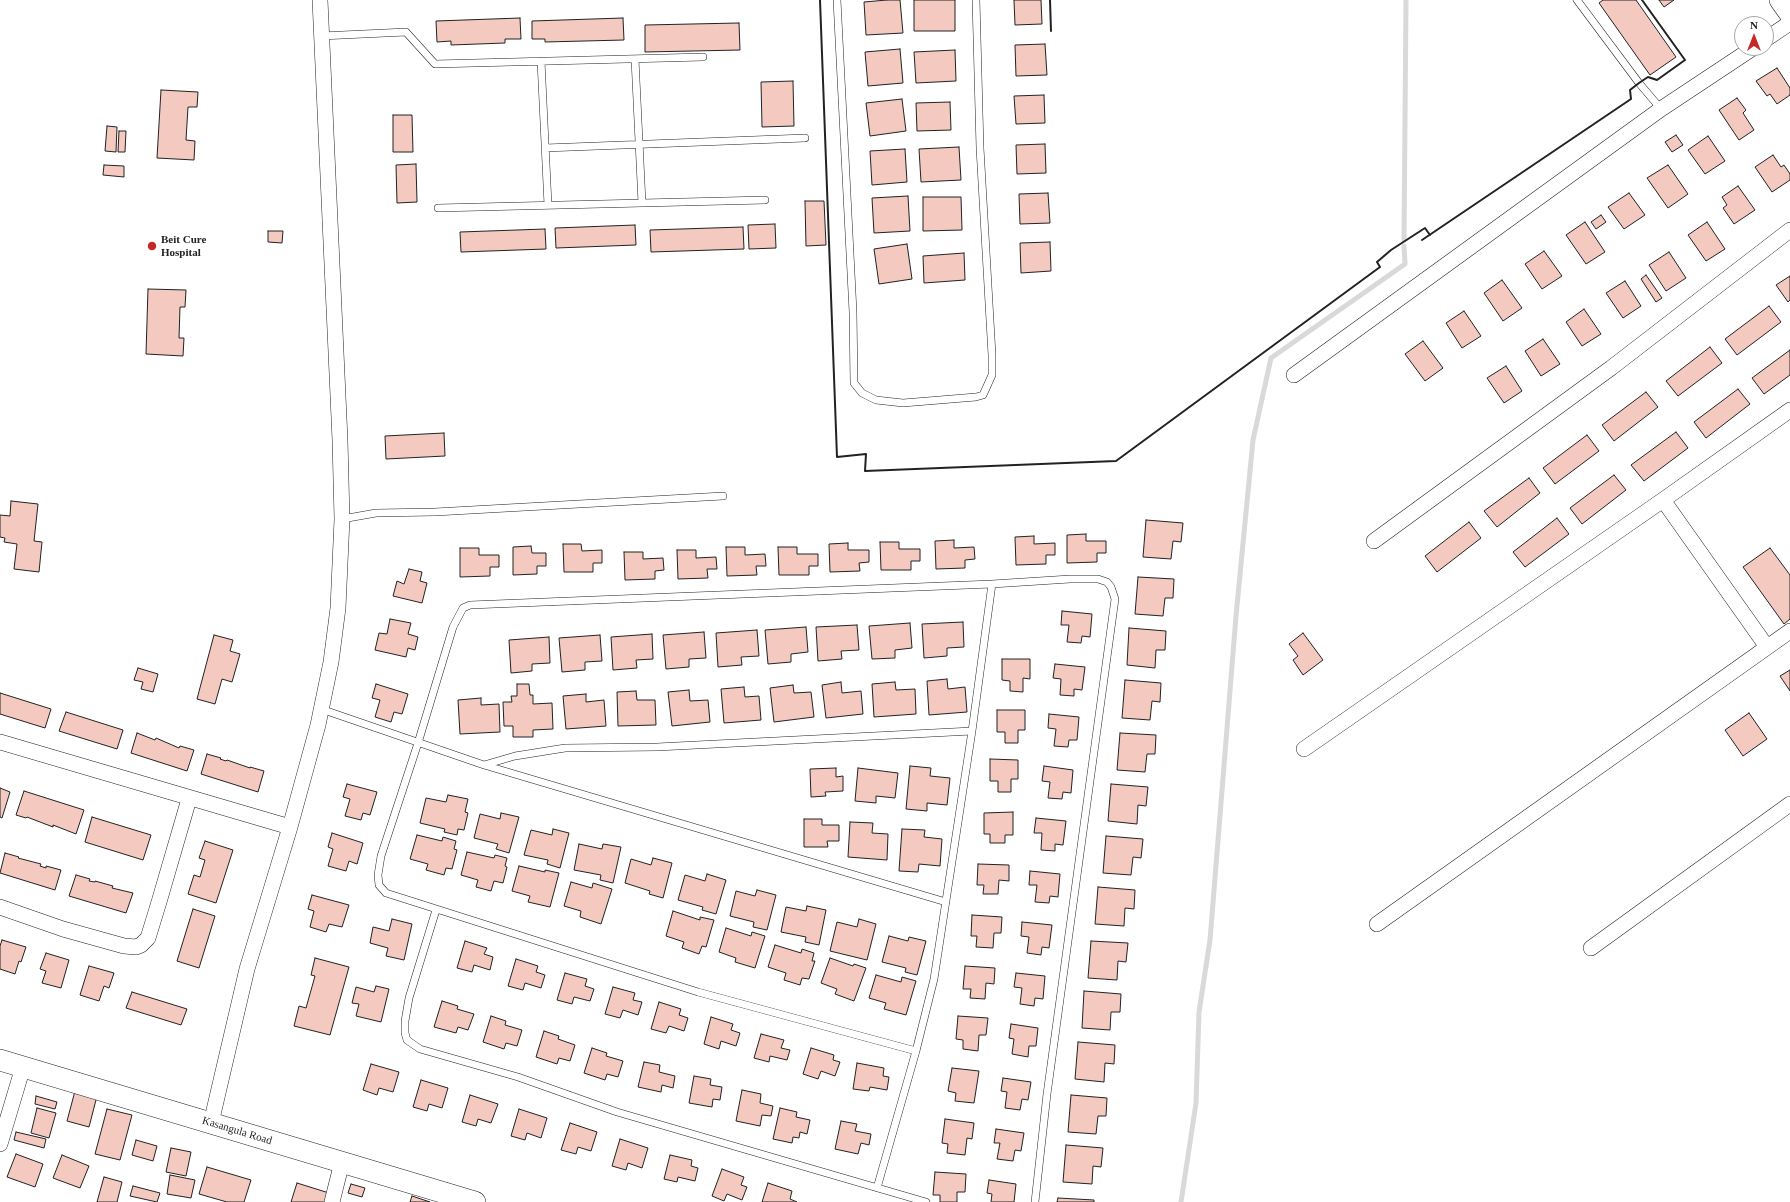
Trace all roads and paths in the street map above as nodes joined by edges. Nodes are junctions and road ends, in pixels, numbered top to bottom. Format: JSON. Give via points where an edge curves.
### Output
{"nodes":[{"id":1,"x":320,"y":0,"type":"edge"},
{"id":2,"x":837,"y":0,"type":"edge"},
{"id":3,"x":976,"y":0,"type":"edge"},
{"id":4,"x":1576,"y":0,"type":"edge"},
{"id":5,"x":1780,"y":0,"type":"edge"},
{"id":6,"x":1790,"y":14,"type":"edge"},
{"id":7,"x":1790,"y":23,"type":"edge"},
{"id":8,"x":1774,"y":34,"type":"edge"},
{"id":9,"x":321,"y":36,"type":"junction"},
{"id":10,"x":1741,"y":56,"type":"edge"},
{"id":11,"x":703,"y":58,"type":"dead end"},
{"id":12,"x":635,"y":59,"type":"junction"},
{"id":13,"x":541,"y":61,"type":"junction"},
{"id":14,"x":1661,"y":109,"type":"junction"},
{"id":15,"x":805,"y":138,"type":"dead end"},
{"id":16,"x":639,"y":144,"type":"junction"},
{"id":17,"x":545,"y":148,"type":"junction"},
{"id":18,"x":765,"y":200,"type":"dead end"},
{"id":19,"x":642,"y":203,"type":"junction"},
{"id":20,"x":548,"y":205,"type":"junction"},
{"id":21,"x":438,"y":208,"type":"dead end"},
{"id":22,"x":1790,"y":230,"type":"edge"},
{"id":23,"x":1294,"y":375,"type":"dead end"},
{"id":24,"x":1790,"y":410,"type":"edge"},
{"id":25,"x":723,"y":496,"type":"dead end"},
{"id":26,"x":1663,"y":500,"type":"junction"},
{"id":27,"x":342,"y":519,"type":"junction"},
{"id":28,"x":1374,"y":541,"type":"dead end"},
{"id":29,"x":992,"y":584,"type":"junction"},
{"id":30,"x":1790,"y":630,"type":"edge"},
{"id":31,"x":1767,"y":647,"type":"junction"},
{"id":32,"x":321,"y":709,"type":"junction"},
{"id":33,"x":972,"y":731,"type":"junction"},
{"id":34,"x":0,"y":742,"type":"edge"},
{"id":35,"x":418,"y":743,"type":"junction"},
{"id":36,"x":1304,"y":749,"type":"dead end"},
{"id":37,"x":484,"y":765,"type":"junction"},
{"id":38,"x":189,"y":799,"type":"junction"},
{"id":39,"x":1790,"y":804,"type":"edge"},
{"id":40,"x":290,"y":827,"type":"junction"},
{"id":41,"x":946,"y":902,"type":"junction"},
{"id":42,"x":0,"y":907,"type":"edge"},
{"id":43,"x":436,"y":910,"type":"junction"},
{"id":44,"x":1377,"y":924,"type":"dead end"},
{"id":45,"x":1591,"y":948,"type":"dead end"},
{"id":46,"x":916,"y":1051,"type":"junction"},
{"id":47,"x":0,"y":1060,"type":"edge"},
{"id":48,"x":23,"y":1067,"type":"junction"},
{"id":49,"x":211,"y":1123,"type":"junction"},
{"id":50,"x":0,"y":1144,"type":"edge"},
{"id":51,"x":342,"y":1162,"type":"junction"},
{"id":52,"x":877,"y":1188,"type":"junction"},
{"id":53,"x":332,"y":1202,"type":"edge"},
{"id":54,"x":475,"y":1202,"type":"edge"},
{"id":55,"x":926,"y":1202,"type":"edge"},
{"id":56,"x":1035,"y":1202,"type":"edge"}],
"edges":[{"from":1,"to":9,"type":"street"},
{"from":2,"to":3,"type":"lane","via":[[853,312],[854,383],[862,393],[876,400],[903,402],[983,395],[992,375],[980,148]]},
{"from":4,"to":14,"type":"lane"},
{"from":5,"to":6,"type":"main road"},
{"from":7,"to":8,"type":"street"},
{"from":9,"to":13,"type":"lane","via":[[406,32],[435,64]]},
{"from":9,"to":27,"type":"street"},
{"from":10,"to":14,"type":"street"},
{"from":11,"to":12,"type":"lane"},
{"from":12,"to":13,"type":"lane"},
{"from":12,"to":16,"type":"lane"},
{"from":13,"to":17,"type":"lane"},
{"from":14,"to":23,"type":"street"},
{"from":15,"to":16,"type":"lane"},
{"from":16,"to":17,"type":"lane"},
{"from":16,"to":19,"type":"lane"},
{"from":17,"to":20,"type":"lane"},
{"from":18,"to":19,"type":"lane"},
{"from":19,"to":20,"type":"lane"},
{"from":20,"to":21,"type":"lane"},
{"from":22,"to":28,"type":"street","via":[[1611,368]]},
{"from":24,"to":26,"type":"street"},
{"from":25,"to":27,"type":"lane","via":[[376,513]]},
{"from":26,"to":31,"type":"street"},
{"from":26,"to":36,"type":"street"},
{"from":27,"to":32,"type":"street","via":[[338,608],[331,662]]},
{"from":29,"to":33,"type":"lane"},
{"from":29,"to":35,"type":"lane","via":[[470,605],[463,608],[453,627]]},
{"from":29,"to":56,"type":"lane","via":[[1098,579],[1107,582],[1115,599],[1048,1086]]},
{"from":30,"to":31,"type":"street"},
{"from":31,"to":44,"type":"street"},
{"from":32,"to":35,"type":"lane"},
{"from":32,"to":40,"type":"street"},
{"from":33,"to":37,"type":"lane","via":[[657,747],[565,748],[515,756]]},
{"from":33,"to":41,"type":"lane"},
{"from":34,"to":38,"type":"street"},
{"from":35,"to":37,"type":"lane"},
{"from":35,"to":43,"type":"lane","via":[[381,856],[378,876],[380,885],[386,893]]},
{"from":37,"to":41,"type":"lane"},
{"from":38,"to":40,"type":"street"},
{"from":38,"to":42,"type":"street","via":[[160,902],[148,938],[141,946],[124,946],[63,929]]},
{"from":39,"to":45,"type":"street"},
{"from":40,"to":49,"type":"street","via":[[247,968]]},
{"from":41,"to":46,"type":"lane","via":[[934,980]]},
{"from":43,"to":46,"type":"lane","via":[[698,992]]},
{"from":43,"to":52,"type":"lane","via":[[409,998],[405,1021],[404,1033],[407,1040],[420,1049],[518,1077],[617,1112]]},
{"from":46,"to":52,"type":"lane"},
{"from":47,"to":48,"type":"main road","name":"Kasangula Road"},
{"from":48,"to":49,"type":"main road","name":"Kasangula Road"},
{"from":48,"to":50,"type":"street"},
{"from":49,"to":51,"type":"main road","name":"Kasangula Road"},
{"from":51,"to":53,"type":"street"},
{"from":51,"to":54,"type":"main road","name":"Kasangula Road"},
{"from":52,"to":55,"type":"lane"}]}
